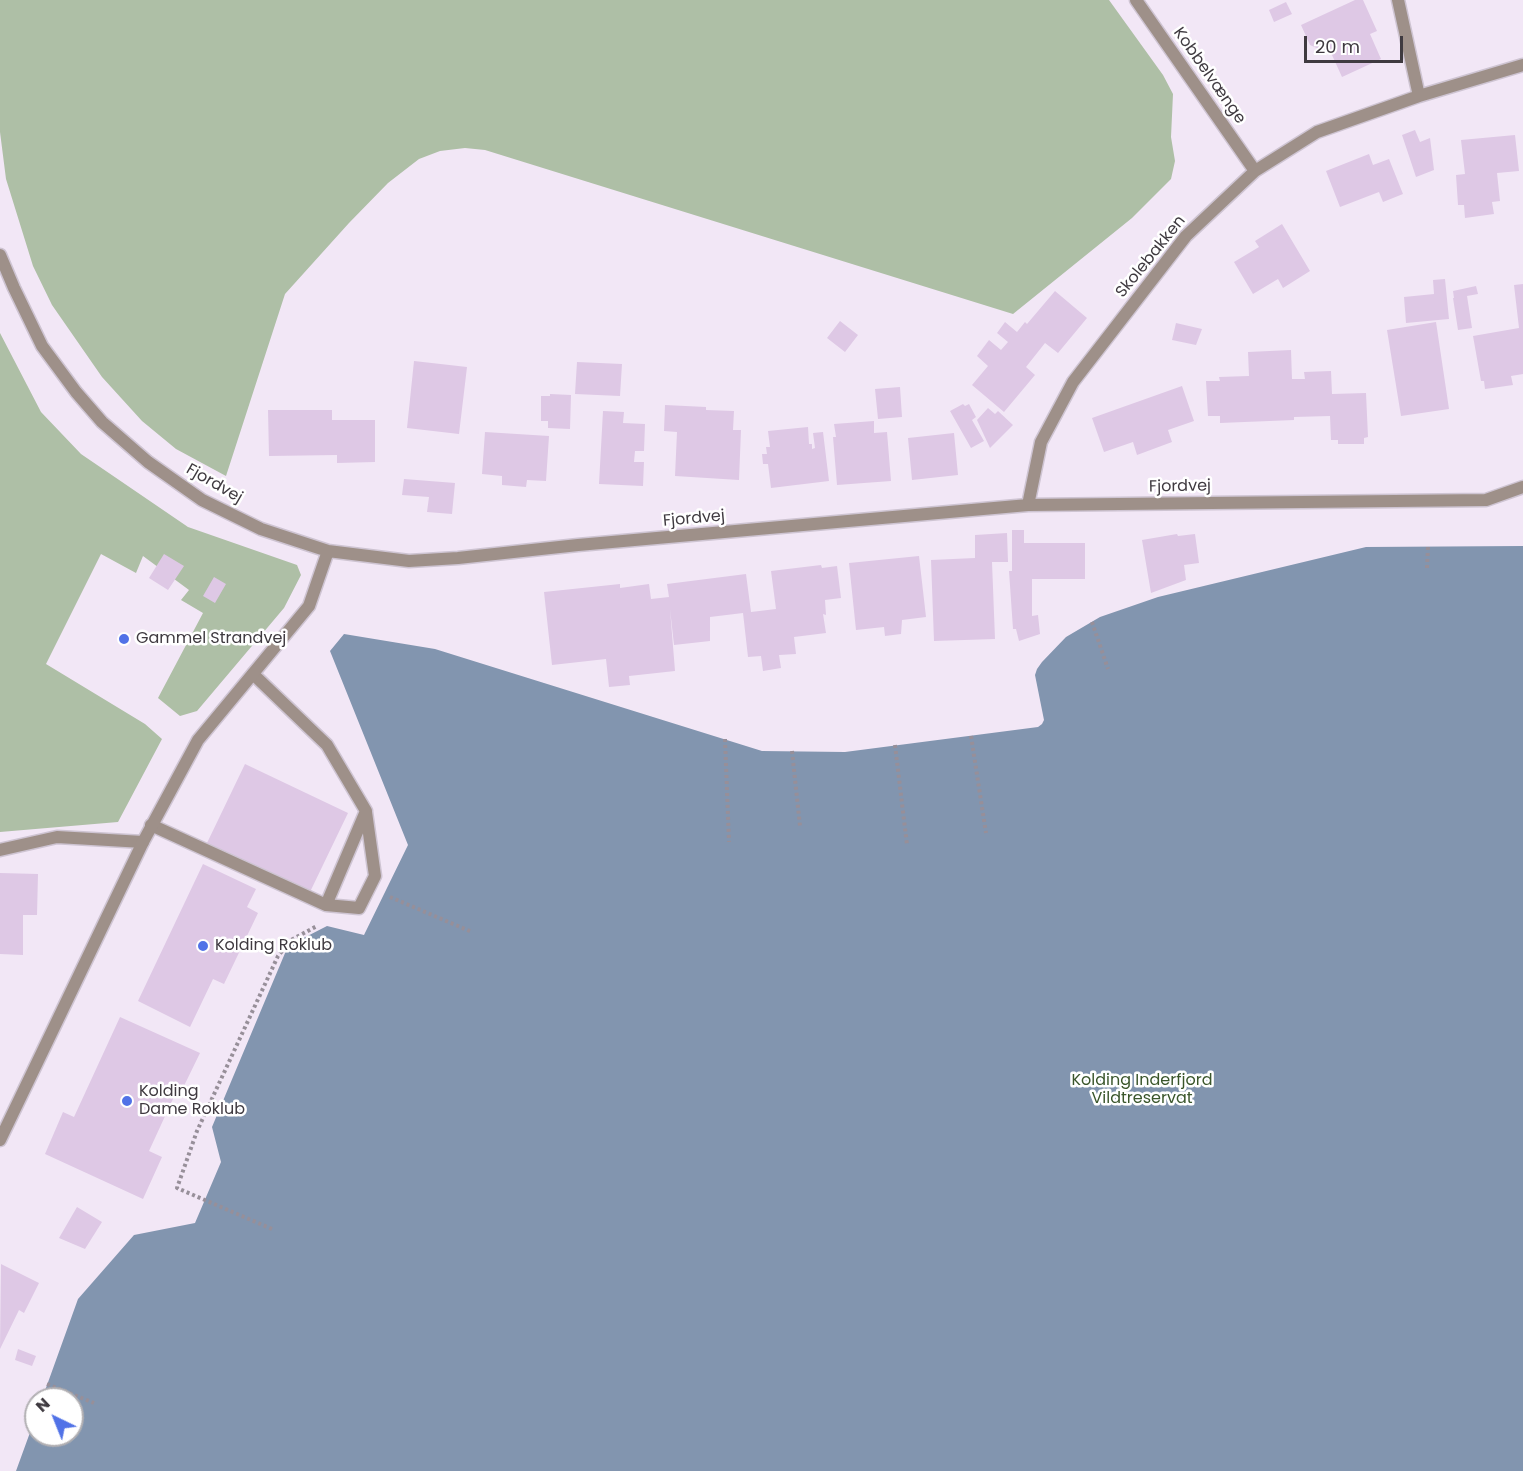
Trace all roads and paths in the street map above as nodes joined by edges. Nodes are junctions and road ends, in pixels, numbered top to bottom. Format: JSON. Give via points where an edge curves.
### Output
{"nodes":[{"id":1,"x":1136,"y":0,"type":"edge"},
{"id":2,"x":1398,"y":0,"type":"edge"},
{"id":3,"x":1523,"y":66,"type":"edge"},
{"id":4,"x":1419,"y":96,"type":"junction"},
{"id":5,"x":1255,"y":171,"type":"junction"},
{"id":6,"x":0,"y":255,"type":"edge"},
{"id":7,"x":1523,"y":488,"type":"edge"},
{"id":8,"x":1028,"y":506,"type":"junction"},
{"id":9,"x":1428,"y":547,"type":"dead end"},
{"id":10,"x":328,"y":551,"type":"junction"},
{"id":11,"x":1427,"y":568,"type":"dead end"},
{"id":12,"x":1092,"y":622,"type":"dead end"},
{"id":13,"x":1108,"y":669,"type":"dead end"},
{"id":14,"x":253,"y":675,"type":"junction"},
{"id":15,"x":971,"y":736,"type":"dead end"},
{"id":16,"x":725,"y":740,"type":"dead end"},
{"id":17,"x":895,"y":745,"type":"dead end"},
{"id":18,"x":792,"y":751,"type":"dead end"},
{"id":19,"x":366,"y":811,"type":"junction"},
{"id":20,"x":151,"y":825,"type":"junction"},
{"id":21,"x":800,"y":826,"type":"dead end"},
{"id":22,"x":986,"y":833,"type":"dead end"},
{"id":23,"x":143,"y":842,"type":"junction"},
{"id":24,"x":729,"y":842,"type":"dead end"},
{"id":25,"x":907,"y":845,"type":"dead end"},
{"id":26,"x":0,"y":850,"type":"edge"},
{"id":27,"x":368,"y":888,"type":"junction"},
{"id":28,"x":326,"y":905,"type":"junction"},
{"id":29,"x":472,"y":932,"type":"dead end"},
{"id":30,"x":0,"y":1140,"type":"edge"},
{"id":31,"x":272,"y":1229,"type":"dead end"},
{"id":32,"x":48,"y":1384,"type":"dead end"},
{"id":33,"x":94,"y":1403,"type":"dead end"}],
"edges":[{"from":1,"to":5,"type":"street","name":"Kobbelvænge"},
{"from":2,"to":4,"type":"street"},
{"from":3,"to":4,"type":"street","name":"Skolebakken"},
{"from":4,"to":5,"type":"street","name":"Skolebakken","via":[[1317,132]]},
{"from":5,"to":8,"type":"street","name":"Skolebakken","via":[[1186,236],[1073,382],[1041,442]]},
{"from":6,"to":10,"type":"street","name":"Fjordvej","via":[[42,346],[102,422],[148,462],[202,500],[261,529]]},
{"from":7,"to":8,"type":"street","name":"Fjordvej","via":[[1486,500]]},
{"from":8,"to":10,"type":"street","name":"Fjordvej","via":[[458,558],[409,561]]},
{"from":9,"to":11,"type":"path"},
{"from":10,"to":14,"type":"street","via":[[309,606]]},
{"from":12,"to":13,"type":"path"},
{"from":14,"to":19,"type":"street","via":[[327,745]]},
{"from":14,"to":20,"type":"street","via":[[198,740]]},
{"from":15,"to":22,"type":"path"},
{"from":16,"to":24,"type":"path"},
{"from":17,"to":25,"type":"path"},
{"from":18,"to":21,"type":"path"},
{"from":19,"to":27,"type":"street","via":[[375,876]]},
{"from":19,"to":28,"type":"street"},
{"from":20,"to":23,"type":"street"},
{"from":20,"to":28,"type":"street"},
{"from":23,"to":26,"type":"street","via":[[57,837]]},
{"from":23,"to":30,"type":"street"},
{"from":27,"to":28,"type":"street","via":[[359,908]]},
{"from":27,"to":29,"type":"path"},
{"from":28,"to":31,"type":"path","via":[[322,924],[291,940],[278,956],[197,1131],[177,1188]]},
{"from":32,"to":33,"type":"path"}]}
